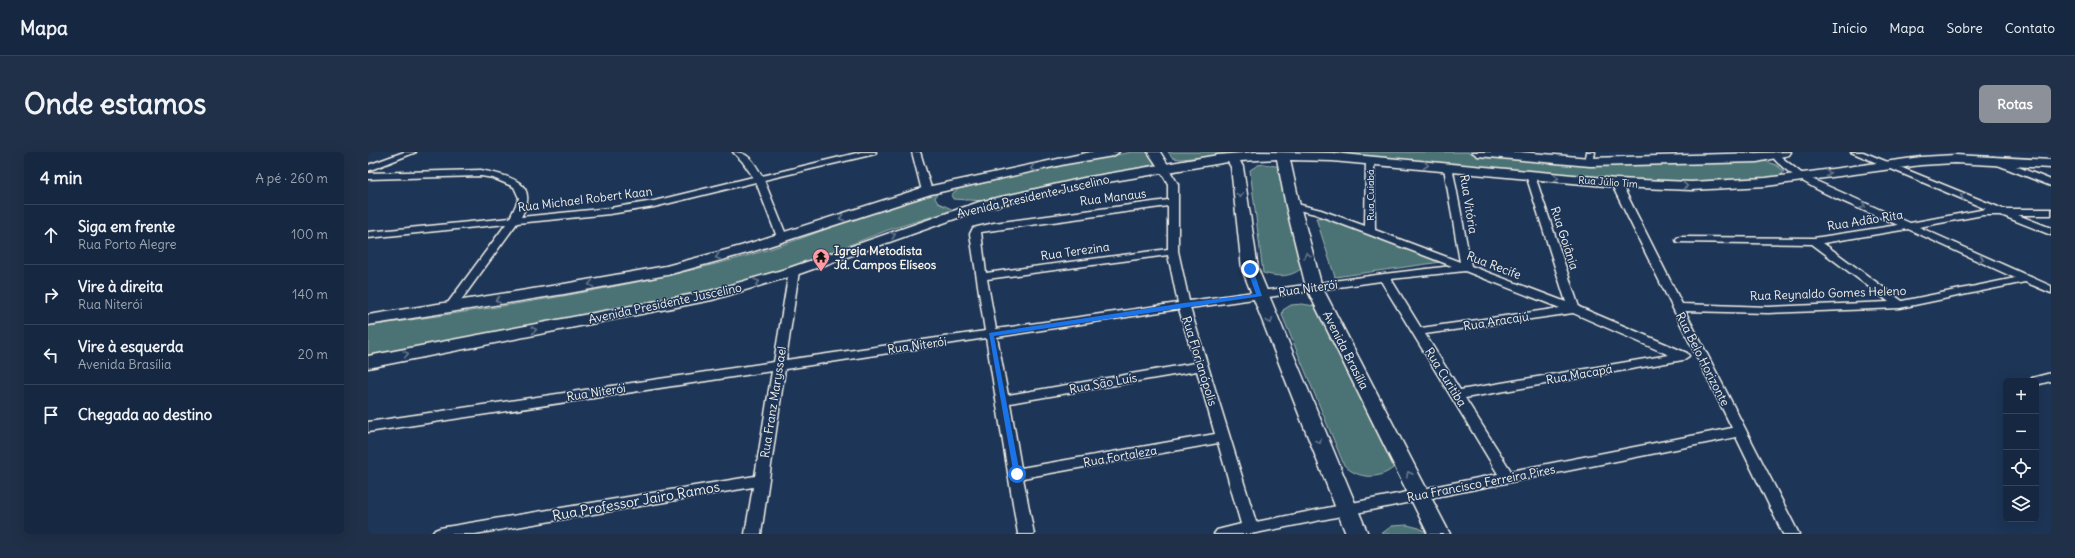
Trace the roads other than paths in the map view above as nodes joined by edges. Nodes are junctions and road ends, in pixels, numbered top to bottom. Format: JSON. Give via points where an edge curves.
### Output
{"nodes":[{"id":1,"x":412,"y":152,"type":"edge"},
{"id":2,"x":737,"y":152,"type":"edge"},
{"id":3,"x":872,"y":152,"type":"edge"},
{"id":4,"x":916,"y":152,"type":"edge"},
{"id":5,"x":1113,"y":152,"type":"edge"},
{"id":6,"x":1154,"y":152,"type":"edge"},
{"id":7,"x":1482,"y":152,"type":"edge"},
{"id":8,"x":1855,"y":152,"type":"edge"},
{"id":9,"x":1780,"y":154,"type":"edge"},
{"id":10,"x":1283,"y":155,"type":"junction"},
{"id":11,"x":1700,"y":156,"type":"edge"},
{"id":12,"x":1232,"y":157,"type":"junction"},
{"id":13,"x":1590,"y":157,"type":"edge"},
{"id":14,"x":1370,"y":160,"type":"junction"},
{"id":15,"x":1992,"y":160,"type":"junction"},
{"id":16,"x":1886,"y":164,"type":"junction"},
{"id":17,"x":2051,"y":164,"type":"edge"},
{"id":18,"x":368,"y":168,"type":"edge"},
{"id":19,"x":1164,"y":168,"type":"junction"},
{"id":20,"x":1450,"y":168,"type":"junction"},
{"id":21,"x":1531,"y":175,"type":"junction"},
{"id":22,"x":368,"y":176,"type":"edge"},
{"id":23,"x":1802,"y":178,"type":"junction"},
{"id":24,"x":759,"y":179,"type":"junction"},
{"id":25,"x":986,"y":180,"type":"junction"},
{"id":26,"x":1616,"y":183,"type":"junction"},
{"id":27,"x":2051,"y":183,"type":"edge"},
{"id":28,"x":927,"y":192,"type":"junction"},
{"id":29,"x":1174,"y":202,"type":"junction"},
{"id":30,"x":979,"y":206,"type":"junction"},
{"id":31,"x":1294,"y":206,"type":"junction"},
{"id":32,"x":1998,"y":211,"type":"junction"},
{"id":33,"x":2051,"y":212,"type":"edge"},
{"id":34,"x":514,"y":220,"type":"junction"},
{"id":35,"x":1909,"y":226,"type":"junction"},
{"id":36,"x":1370,"y":230,"type":"junction"},
{"id":37,"x":2051,"y":232,"type":"edge"},
{"id":38,"x":368,"y":235,"type":"edge"},
{"id":39,"x":782,"y":237,"type":"junction"},
{"id":40,"x":1681,"y":240,"type":"dead end"},
{"id":41,"x":1814,"y":241,"type":"junction"},
{"id":42,"x":1173,"y":251,"type":"junction"},
{"id":43,"x":1466,"y":268,"type":"junction"},
{"id":44,"x":794,"y":271,"type":"junction"},
{"id":45,"x":981,"y":277,"type":"junction"},
{"id":46,"x":1384,"y":277,"type":"junction"},
{"id":47,"x":2025,"y":279,"type":"junction"},
{"id":48,"x":1314,"y":287,"type":"junction"},
{"id":49,"x":2051,"y":290,"type":"edge"},
{"id":50,"x":1259,"y":295,"type":"junction"},
{"id":51,"x":1184,"y":305,"type":"junction"},
{"id":52,"x":1900,"y":305,"type":"junction"},
{"id":53,"x":1677,"y":307,"type":"junction"},
{"id":54,"x":450,"y":308,"type":"junction"},
{"id":55,"x":1574,"y":309,"type":"junction"},
{"id":56,"x":368,"y":320,"type":"edge"},
{"id":57,"x":1417,"y":332,"type":"junction"},
{"id":58,"x":991,"y":335,"type":"junction"},
{"id":59,"x":1700,"y":355,"type":"junction"},
{"id":60,"x":1683,"y":356,"type":"junction"},
{"id":61,"x":368,"y":362,"type":"edge"},
{"id":62,"x":779,"y":365,"type":"junction"},
{"id":63,"x":1203,"y":366,"type":"junction"},
{"id":64,"x":2051,"y":377,"type":"edge"},
{"id":65,"x":2039,"y":380,"type":"edge"},
{"id":66,"x":1457,"y":395,"type":"junction"},
{"id":67,"x":1003,"y":400,"type":"junction"},
{"id":68,"x":368,"y":427,"type":"edge"},
{"id":69,"x":1741,"y":431,"type":"junction"},
{"id":70,"x":1223,"y":437,"type":"junction"},
{"id":71,"x":1017,"y":474,"type":"junction"},
{"id":72,"x":1507,"y":477,"type":"junction"},
{"id":73,"x":761,"y":480,"type":"junction"},
{"id":74,"x":1419,"y":495,"type":"junction"},
{"id":75,"x":1346,"y":509,"type":"junction"},
{"id":76,"x":1250,"y":528,"type":"junction"},
{"id":77,"x":440,"y":534,"type":"edge"},
{"id":78,"x":753,"y":534,"type":"edge"},
{"id":79,"x":1026,"y":534,"type":"edge"},
{"id":80,"x":1222,"y":534,"type":"edge"},
{"id":81,"x":1356,"y":534,"type":"edge"},
{"id":82,"x":1439,"y":534,"type":"edge"},
{"id":83,"x":1791,"y":534,"type":"edge"}],
"edges":[{"from":1,"to":18,"type":"street"},
{"from":2,"to":24,"type":"street"},
{"from":3,"to":24,"type":"street","name":"Rua Michael Robert Kaan"},
{"from":4,"to":28,"type":"street"},
{"from":5,"to":25,"type":"main road","one_way":true,"via":[[1066,160]]},
{"from":6,"to":19,"type":"street"},
{"from":7,"to":13,"type":"main road"},
{"from":8,"to":16,"type":"street"},
{"from":9,"to":11,"type":"main road","via":[[1757,158]]},
{"from":9,"to":23,"type":"street","via":[[1783,164]]},
{"from":10,"to":12,"type":"main road","name":"Rua Júlio Tim"},
{"from":10,"to":14,"type":"main road","name":"Rua Júlio Tim"},
{"from":10,"to":31,"type":"main road","name":"Avenida Brasília"},
{"from":11,"to":13,"type":"main road"},
{"from":12,"to":19,"type":"main road","name":"Rua Júlio Tim"},
{"from":12,"to":50,"type":"main road","one_way":true,"via":[[1236,167],[1250,269]]},
{"from":14,"to":20,"type":"main road","name":"Rua Júlio Tim","one_way":true},
{"from":14,"to":36,"type":"street","name":"Rua Cuiabá"},
{"from":15,"to":16,"type":"main road","name":"Rua Júlio Tim","via":[[1955,159]]},
{"from":15,"to":17,"type":"main road","name":"Rua Júlio Tim"},
{"from":15,"to":27,"type":"street"},
{"from":23,"to":16,"type":"main road","name":"Rua Júlio Tim","one_way":true},
{"from":32,"to":16,"type":"street","one_way":true},
{"from":19,"to":29,"type":"street","name":"Rua Florianópolis","via":[[1173,184]]},
{"from":19,"to":30,"type":"main road","name":"Avenida Presidente Juscelino","via":[[1084,182]]},
{"from":20,"to":21,"type":"main road","name":"Rua Júlio Tim"},
{"from":20,"to":43,"type":"street","name":"Rua Vitória"},
{"from":21,"to":26,"type":"main road","name":"Rua Júlio Tim","one_way":true},
{"from":21,"to":55,"type":"street","name":"Rua Goiânia"},
{"from":22,"to":34,"type":"street","via":[[481,173],[496,176],[517,185],[522,191],[524,198]]},
{"from":26,"to":23,"type":"main road","name":"Rua Júlio Tim","one_way":true,"via":[[1691,186]]},
{"from":23,"to":35,"type":"street","one_way":true},
{"from":24,"to":34,"type":"street","name":"Rua Michael Robert Kaan","via":[[654,204]]},
{"from":24,"to":39,"type":"street"},
{"from":25,"to":28,"type":"main road"},
{"from":25,"to":30,"type":"main road","via":[[943,196],[944,203],[951,206]]},
{"from":26,"to":53,"type":"street","name":"Rua Belo Horizonte"},
{"from":28,"to":39,"type":"main road","one_way":true},
{"from":29,"to":42,"type":"street","name":"Rua Florianópolis"},
{"from":29,"to":45,"type":"street","name":"Rua Manaus","via":[[984,227],[975,234]]},
{"from":44,"to":30,"type":"main road","name":"Avenida Presidente Juscelino","one_way":true},
{"from":31,"to":36,"type":"street","name":"Rua Recife"},
{"from":48,"to":31,"type":"main road","name":"Avenida Brasília","one_way":true},
{"from":32,"to":33,"type":"street","name":"Rua Adão Rita"},
{"from":32,"to":35,"type":"street","name":"Rua Adão Rita"},
{"from":32,"to":37,"type":"street"},
{"from":34,"to":38,"type":"street","name":"Rua Michael Robert Kaan"},
{"from":34,"to":54,"type":"street"},
{"from":35,"to":41,"type":"street","name":"Rua Adão Rita"},
{"from":35,"to":47,"type":"street","one_way":true},
{"from":36,"to":43,"type":"street","name":"Rua Recife"},
{"from":39,"to":54,"type":"main road","one_way":true,"via":[[667,270]]},
{"from":40,"to":41,"type":"street","name":"Rua Adão Rita"},
{"from":41,"to":52,"type":"street"},
{"from":42,"to":45,"type":"street","name":"Rua Terezina"},
{"from":42,"to":51,"type":"street","name":"Rua Florianópolis"},
{"from":43,"to":46,"type":"street","name":"Rua Niterói"},
{"from":43,"to":55,"type":"street","name":"Rua Recife"},
{"from":61,"to":44,"type":"main road","name":"Avenida Presidente Juscelino","one_way":true,"via":[[680,302]]},
{"from":44,"to":62,"type":"street","name":"Rua Franz Maryssael"},
{"from":45,"to":58,"type":"street"},
{"from":46,"to":48,"type":"street","name":"Rua Niterói"},
{"from":46,"to":57,"type":"street","name":"Rua Curitiba"},
{"from":47,"to":49,"type":"street"},
{"from":47,"to":52,"type":"street","name":"Rua Reynaldo Gomes Heleno"},
{"from":48,"to":50,"type":"street","name":"Rua Niterói"},
{"from":74,"to":48,"type":"main road","name":"Avenida Brasília","one_way":true},
{"from":50,"to":51,"type":"street","name":"Rua Niterói"},
{"from":50,"to":75,"type":"main road","one_way":true},
{"from":51,"to":58,"type":"street","name":"Rua Niterói"},
{"from":51,"to":63,"type":"street","name":"Rua Florianópolis"},
{"from":52,"to":53,"type":"street","name":"Rua Reynaldo Gomes Heleno","via":[[1768,310]]},
{"from":53,"to":59,"type":"street","name":"Rua Belo Horizonte"},
{"from":54,"to":56,"type":"main road"},
{"from":55,"to":57,"type":"street","name":"Rua Aracajú"},
{"from":55,"to":60,"type":"street","name":"Rua Recife"},
{"from":57,"to":66,"type":"street","name":"Rua Curitiba"},
{"from":58,"to":62,"type":"street","name":"Rua Niterói"},
{"from":58,"to":67,"type":"street"},
{"from":59,"to":60,"type":"street","name":"Rua Macapá"},
{"from":59,"to":69,"type":"street","name":"Rua Belo Horizonte"},
{"from":60,"to":66,"type":"street","name":"Rua Macapá"},
{"from":62,"to":68,"type":"street","name":"Rua Niterói"},
{"from":62,"to":73,"type":"street","name":"Rua Franz Maryssael"},
{"from":63,"to":67,"type":"street","name":"Rua São Luís"},
{"from":63,"to":70,"type":"street","name":"Rua Florianópolis"},
{"from":64,"to":65,"type":"street"},
{"from":66,"to":72,"type":"street","name":"Rua Curitiba"},
{"from":67,"to":71,"type":"street"},
{"from":69,"to":72,"type":"street","name":"Rua Francisco Ferreira Pires"},
{"from":69,"to":83,"type":"street","name":"Rua Belo Horizonte"},
{"from":70,"to":71,"type":"street","name":"Rua Fortaleza"},
{"from":70,"to":76,"type":"street","name":"Rua Florianópolis"},
{"from":71,"to":79,"type":"street"},
{"from":72,"to":74,"type":"street","name":"Rua Francisco Ferreira Pires"},
{"from":73,"to":77,"type":"street","name":"Rua Professor Jairo Ramos"},
{"from":73,"to":78,"type":"street","name":"Rua Franz Maryssael"},
{"from":74,"to":75,"type":"street","name":"Rua Francisco Ferreira Pires"},
{"from":74,"to":82,"type":"main road","name":"Avenida Brasília"},
{"from":75,"to":76,"type":"street","name":"Rua Francisco Ferreira Pires"},
{"from":75,"to":81,"type":"main road"},
{"from":76,"to":80,"type":"street","name":"Rua Francisco Ferreira Pires"}]}
